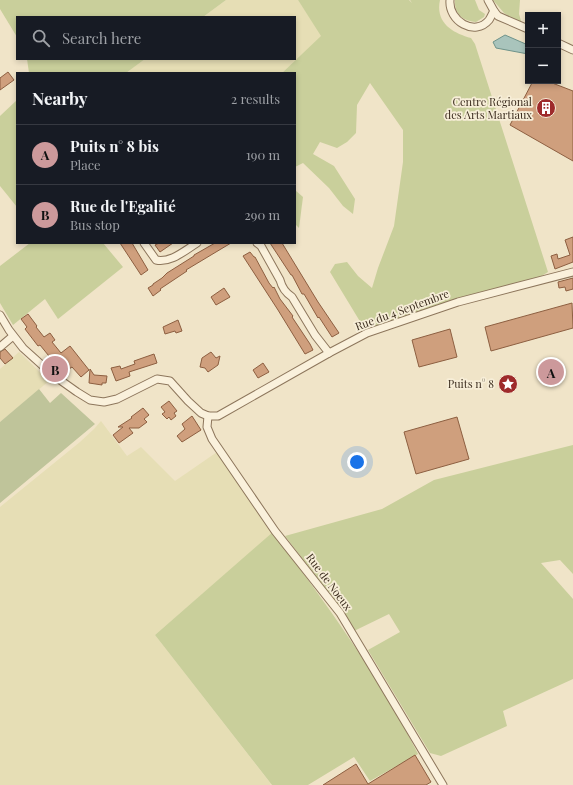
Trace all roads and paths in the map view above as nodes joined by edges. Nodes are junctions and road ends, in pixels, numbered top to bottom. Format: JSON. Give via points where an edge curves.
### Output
{"nodes":[{"id":1,"x":450,"y":0,"type":"edge"},
{"id":2,"x":488,"y":0,"type":"edge"},
{"id":3,"x":494,"y":11,"type":"junction"},
{"id":4,"x":525,"y":28,"type":"edge"},
{"id":5,"x":561,"y":44,"type":"edge"},
{"id":6,"x":573,"y":50,"type":"edge"},
{"id":7,"x":145,"y":244,"type":"edge"},
{"id":8,"x":195,"y":244,"type":"edge"},
{"id":9,"x":258,"y":244,"type":"edge"},
{"id":10,"x":573,"y":272,"type":"edge"},
{"id":11,"x":0,"y":315,"type":"edge"},
{"id":12,"x":13,"y":336,"type":"junction"},
{"id":13,"x":0,"y":347,"type":"edge"},
{"id":14,"x":329,"y":353,"type":"junction"},
{"id":15,"x":208,"y":416,"type":"junction"},
{"id":16,"x":443,"y":785,"type":"edge"}],
"edges":[{"from":1,"to":3,"type":"street","via":[[451,12],[467,26],[482,25],[489,20]]},
{"from":2,"to":3,"type":"street"},
{"from":3,"to":4,"type":"street","via":[[498,16]]},
{"from":5,"to":6,"type":"street"},
{"from":7,"to":8,"type":"street","via":[[156,260],[163,261],[179,255]]},
{"from":9,"to":14,"type":"street","via":[[281,285],[292,297]]},
{"from":10,"to":14,"type":"street","name":"Rue du 4 Septembre","via":[[412,316],[367,333]]},
{"from":11,"to":12,"type":"street"},
{"from":12,"to":13,"type":"street"},
{"from":12,"to":15,"type":"street","via":[[53,374],[90,400],[104,402],[118,399],[158,379],[170,381],[201,413]]},
{"from":14,"to":15,"type":"street","name":"Rue du 4 Septembre","via":[[218,416]]},
{"from":15,"to":16,"type":"street","name":"Rue de Noeux","via":[[207,427],[212,439],[275,531],[340,613]]}]}
